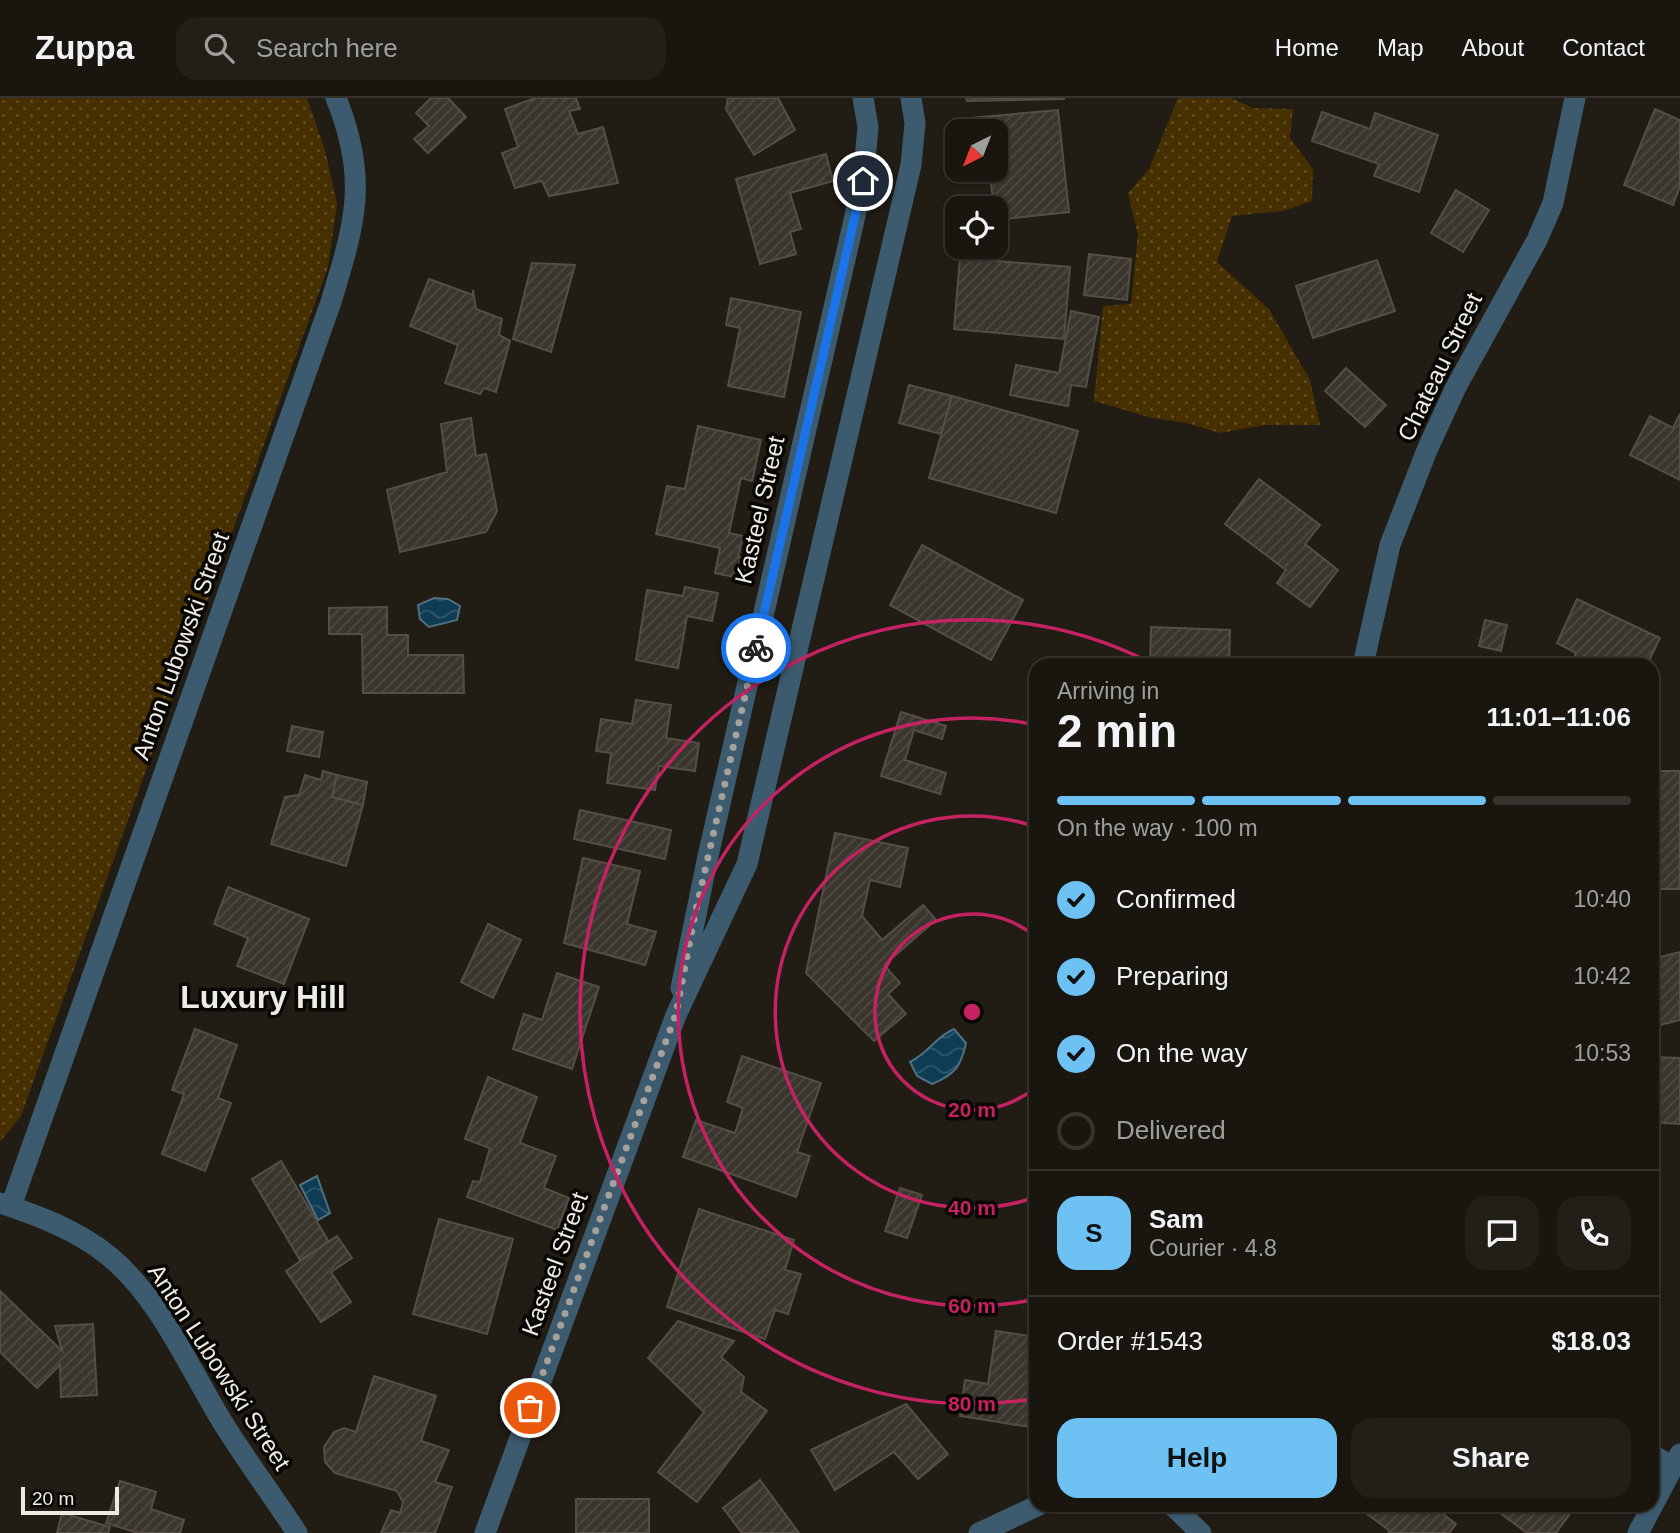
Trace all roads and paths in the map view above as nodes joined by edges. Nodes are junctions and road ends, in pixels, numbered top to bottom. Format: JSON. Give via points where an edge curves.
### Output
{"nodes":[{"id":1,"x":336,"y":98,"type":"edge"},
{"id":2,"x":863,"y":98,"type":"edge"},
{"id":3,"x":911,"y":98,"type":"edge"},
{"id":4,"x":1575,"y":98,"type":"edge"},
{"id":5,"x":1365,"y":658,"type":"edge"},
{"id":6,"x":676,"y":1014,"type":"junction"},
{"id":7,"x":5,"y":1204,"type":"edge"},
{"id":8,"x":1659,"y":1455,"type":"edge"},
{"id":9,"x":1677,"y":1460,"type":"edge"},
{"id":10,"x":1659,"y":1494,"type":"edge"},
{"id":11,"x":1029,"y":1510,"type":"edge"},
{"id":12,"x":1179,"y":1512,"type":"edge"},
{"id":13,"x":1649,"y":1512,"type":"edge"},
{"id":14,"x":298,"y":1533,"type":"edge"},
{"id":15,"x":485,"y":1533,"type":"edge"},
{"id":16,"x":979,"y":1533,"type":"edge"},
{"id":17,"x":1201,"y":1533,"type":"edge"},
{"id":18,"x":1638,"y":1533,"type":"edge"}],
"edges":[{"from":1,"to":7,"type":"street","name":"Anton Lubowski Street","via":[[356,166],[353,230]]},
{"from":2,"to":6,"type":"street","name":"Kasteel Street","via":[[868,127],[863,181]]},
{"from":3,"to":6,"type":"street","name":"Kasteel Street","via":[[915,123],[912,165],[747,864]]},
{"from":4,"to":5,"type":"street","name":"Chateau Street","via":[[1553,203],[1427,450],[1390,545]]},
{"from":6,"to":15,"type":"street","name":"Kasteel Street"},
{"from":7,"to":14,"type":"street","name":"Anton Lubowski Street","via":[[85,1238],[137,1285]]},
{"from":8,"to":9,"type":"lane"},
{"from":9,"to":10,"type":"street"},
{"from":11,"to":16,"type":"street"},
{"from":12,"to":17,"type":"street"},
{"from":13,"to":18,"type":"street"}]}
